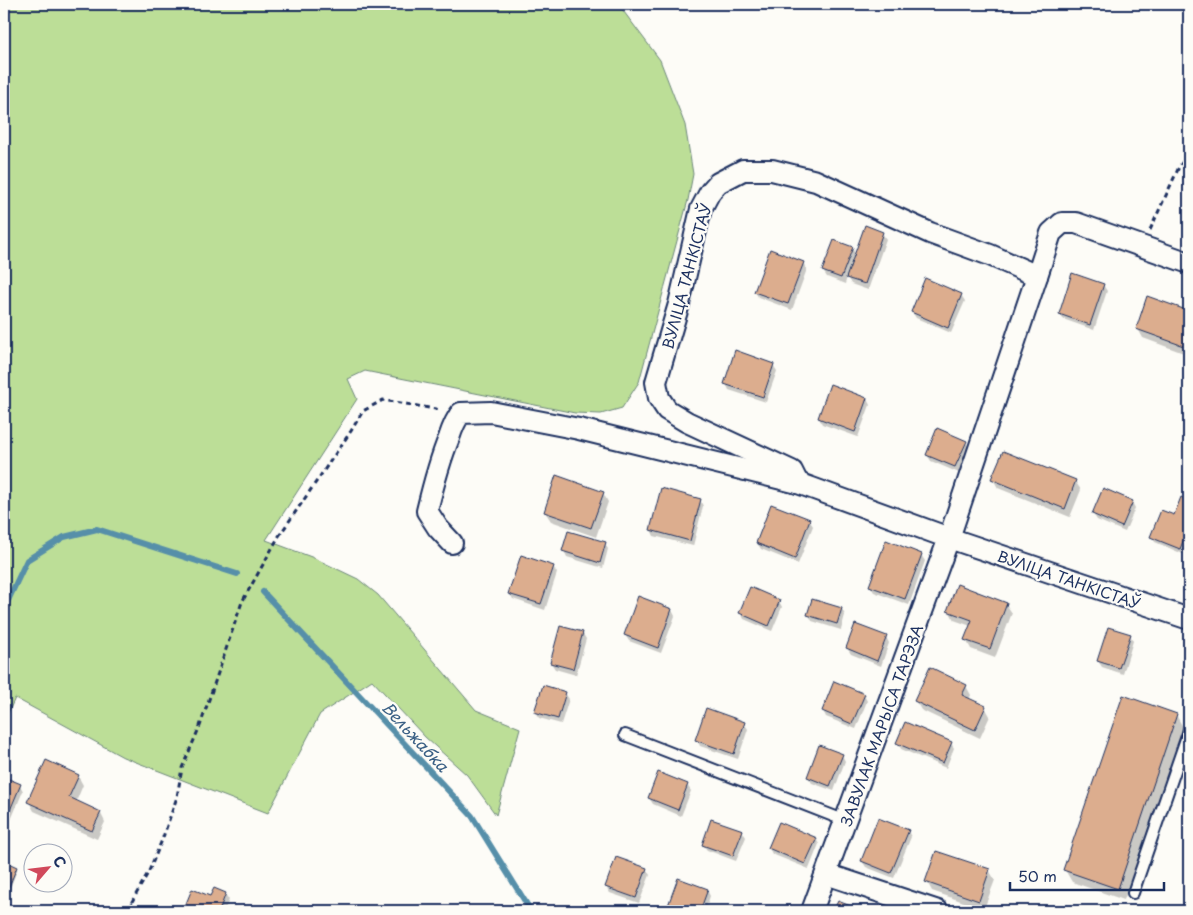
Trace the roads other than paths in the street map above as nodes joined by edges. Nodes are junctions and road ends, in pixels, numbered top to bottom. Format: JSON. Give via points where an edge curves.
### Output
{"nodes":[{"id":1,"x":1189,"y":263,"type":"edge"},
{"id":2,"x":1037,"y":276,"type":"junction"},
{"id":3,"x":798,"y":483,"type":"junction"},
{"id":4,"x":950,"y":538,"type":"junction"},
{"id":5,"x":452,"y":543,"type":"dead end"},
{"id":6,"x":1189,"y":620,"type":"edge"},
{"id":7,"x":1189,"y":730,"type":"edge"},
{"id":8,"x":624,"y":735,"type":"dead end"},
{"id":9,"x":846,"y":821,"type":"junction"},
{"id":10,"x":826,"y":874,"type":"junction"},
{"id":11,"x":1133,"y":893,"type":"dead end"},
{"id":12,"x":812,"y":911,"type":"edge"},
{"id":13,"x":938,"y":911,"type":"edge"}],
"edges":[{"from":1,"to":2,"type":"street","via":[[1076,223],[1062,223],[1051,233]]},
{"from":2,"to":3,"type":"street","name":"ВУЛІЦА ТАНКІСТАЎ","via":[[816,181],[772,170],[743,170],[718,184],[701,209],[656,382],[659,398],[667,410],[687,422],[792,471]]},
{"from":2,"to":4,"type":"street"},
{"from":3,"to":4,"type":"street","name":"ВУЛІЦА ТАНКІСТАЎ"},
{"from":3,"to":5,"type":"street","name":"ВУЛІЦА ТАНКІСТАЎ","via":[[571,427],[491,412],[461,413],[442,455],[427,511]]},
{"from":4,"to":6,"type":"street","name":"ВУЛІЦА ТАНКІСТАЎ"},
{"from":4,"to":9,"type":"street","name":"ЗАВУЛАК МАРЫСА ТАРЭЗА"},
{"from":7,"to":11,"type":"lane"},
{"from":8,"to":9,"type":"lane"},
{"from":9,"to":10,"type":"street","name":"ЗАВУЛАК МАРЫСА ТАРЭЗА"},
{"from":10,"to":12,"type":"street","name":"ЗАВУЛАК МАРЫСА ТАРЭЗА"},
{"from":10,"to":13,"type":"street"}]}
